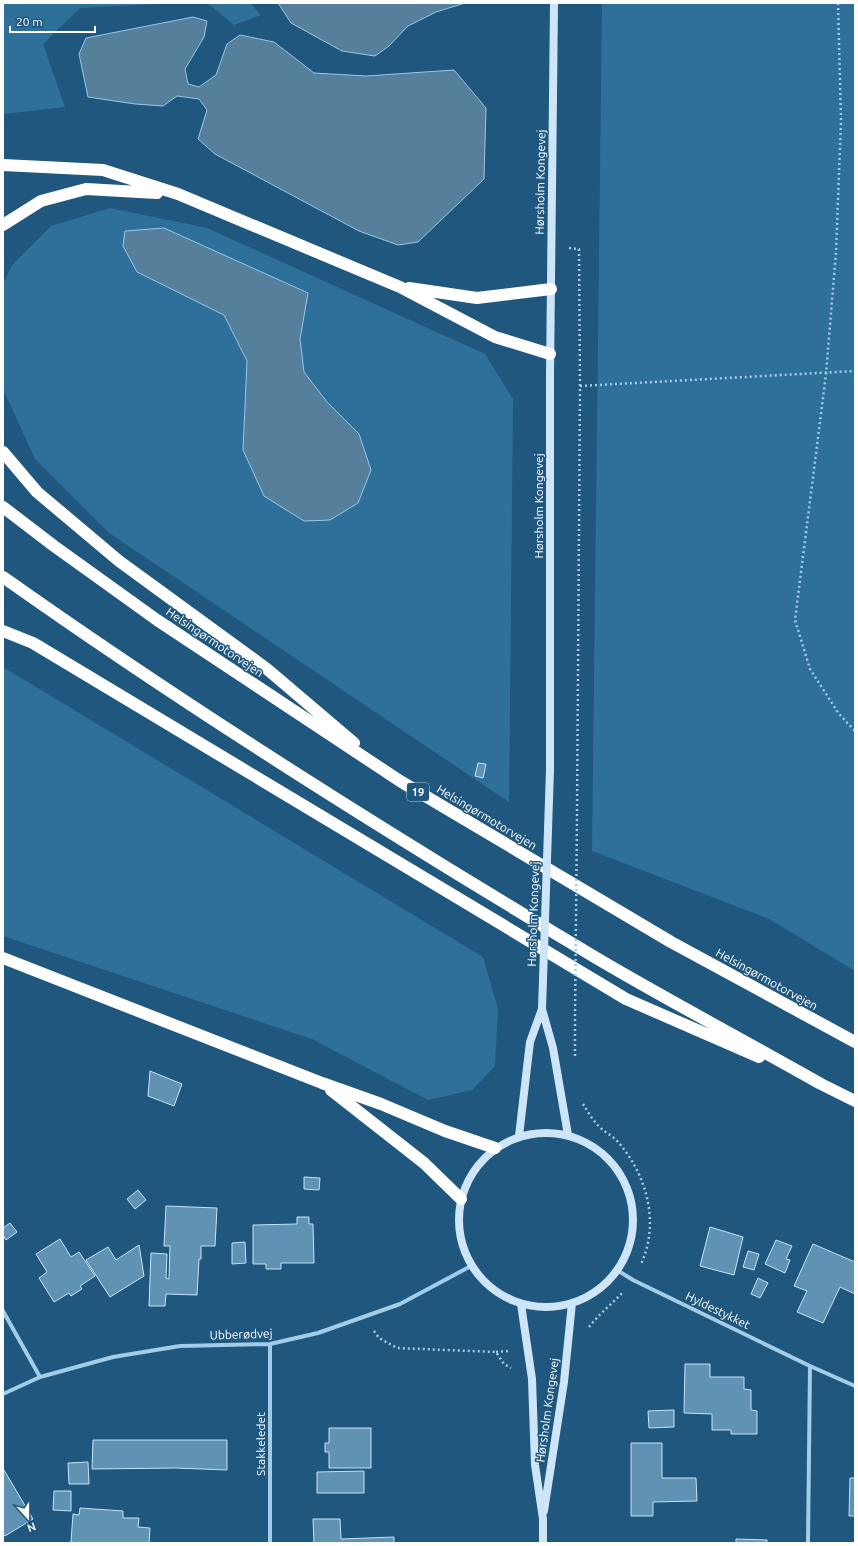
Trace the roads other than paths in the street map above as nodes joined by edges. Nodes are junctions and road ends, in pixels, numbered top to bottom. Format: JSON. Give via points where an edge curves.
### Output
{"nodes":[{"id":1,"x":554,"y":3,"type":"edge"},
{"id":2,"x":3,"y":165,"type":"edge"},
{"id":3,"x":178,"y":194,"type":"junction"},
{"id":4,"x":3,"y":225,"type":"edge"},
{"id":5,"x":400,"y":287,"type":"junction"},
{"id":6,"x":551,"y":289,"type":"junction"},
{"id":7,"x":550,"y":354,"type":"junction"},
{"id":8,"x":3,"y":452,"type":"edge"},
{"id":9,"x":3,"y":507,"type":"edge"},
{"id":10,"x":3,"y":577,"type":"edge"},
{"id":11,"x":3,"y":631,"type":"edge"},
{"id":12,"x":400,"y":781,"type":"junction"},
{"id":13,"x":3,"y":958,"type":"edge"},
{"id":14,"x":542,"y":1009,"type":"junction"},
{"id":15,"x":855,"y":1042,"type":"edge"},
{"id":16,"x":322,"y":1083,"type":"junction"},
{"id":17,"x":822,"y":1084,"type":"junction"},
{"id":18,"x":855,"y":1101,"type":"edge"},
{"id":19,"x":568,"y":1135,"type":"junction"},
{"id":20,"x":519,"y":1136,"type":"junction"},
{"id":21,"x":495,"y":1148,"type":"junction"},
{"id":22,"x":461,"y":1199,"type":"junction"},
{"id":23,"x":471,"y":1266,"type":"junction"},
{"id":24,"x":617,"y":1270,"type":"junction"},
{"id":25,"x":572,"y":1303,"type":"junction"},
{"id":26,"x":521,"y":1304,"type":"junction"},
{"id":27,"x":3,"y":1311,"type":"edge"},
{"id":28,"x":270,"y":1344,"type":"junction"},
{"id":29,"x":810,"y":1366,"type":"junction"},
{"id":30,"x":40,"y":1377,"type":"junction"},
{"id":31,"x":855,"y":1386,"type":"edge"},
{"id":32,"x":3,"y":1394,"type":"edge"},
{"id":33,"x":543,"y":1519,"type":"junction"},
{"id":34,"x":270,"y":1543,"type":"edge"},
{"id":35,"x":543,"y":1543,"type":"edge"},
{"id":36,"x":808,"y":1543,"type":"edge"}],
"edges":[{"from":1,"to":6,"type":"main road","name":"Hørsholm Kongevej"},
{"from":2,"to":3,"type":"highway","via":[[103,170]]},
{"from":3,"to":4,"type":"highway","via":[[86,189],[41,201]]},
{"from":3,"to":5,"type":"highway"},
{"from":5,"to":6,"type":"highway","via":[[477,298]]},
{"from":5,"to":7,"type":"highway","via":[[494,337]]},
{"from":6,"to":7,"type":"main road","name":"Hørsholm Kongevej"},
{"from":7,"to":14,"type":"main road","name":"Hørsholm Kongevej","bridge":true,"via":[[550,770]]},
{"from":8,"to":12,"type":"highway","via":[[37,492],[119,561],[267,669]]},
{"from":9,"to":12,"type":"highway","name":"Helsingørmotorvejen","number":"19","via":[[157,620]]},
{"from":10,"to":17,"type":"highway","via":[[99,645],[365,817],[599,960]]},
{"from":11,"to":17,"type":"highway","via":[[33,643],[626,999]]},
{"from":12,"to":15,"type":"highway","name":"Helsingørmotorvejen","number":"19","via":[[671,942]]},
{"from":13,"to":16,"type":"highway"},
{"from":14,"to":19,"type":"main road","name":"Hørsholm Kongevej","via":[[553,1048]]},
{"from":14,"to":20,"type":"main road","name":"Hørsholm Kongevej","via":[[530,1042]]},
{"from":16,"to":21,"type":"highway"},
{"from":16,"to":22,"type":"highway","via":[[424,1163]]},
{"from":17,"to":18,"type":"highway"},
{"from":19,"to":20,"type":"main road","via":[[543,1132]]},
{"from":19,"to":24,"type":"main road","via":[[590,1144],[609,1159],[623,1178],[631,1201],[633,1225],[628,1249]]},
{"from":20,"to":21,"type":"main road"},
{"from":21,"to":22,"type":"main road","via":[[480,1162],[468,1180]]},
{"from":22,"to":23,"type":"main road","via":[[458,1216],[459,1234]]},
{"from":23,"to":26,"type":"main road","via":[[485,1283]]},
{"from":23,"to":28,"type":"street","name":"Ubberødvej","via":[[400,1304],[318,1333]]},
{"from":24,"to":25,"type":"main road","via":[[598,1290]]},
{"from":24,"to":29,"type":"street","name":"Hyldestykket"},
{"from":25,"to":26,"type":"main road","via":[[555,1307]]},
{"from":25,"to":33,"type":"main road","name":"Hørsholm Kongevej","via":[[564,1382]]},
{"from":26,"to":33,"type":"main road","name":"Hørsholm Kongevej","via":[[532,1379],[535,1465]]},
{"from":27,"to":30,"type":"street"},
{"from":28,"to":30,"type":"street","name":"Ubberødvej","via":[[180,1346],[113,1357]]},
{"from":28,"to":34,"type":"street","name":"Stakkeledet"},
{"from":29,"to":31,"type":"street","name":"Hyldestykket"},
{"from":29,"to":36,"type":"street"},
{"from":30,"to":32,"type":"street","name":"Ubberødvej"},
{"from":33,"to":35,"type":"main road","name":"Hørsholm Kongevej"}]}
